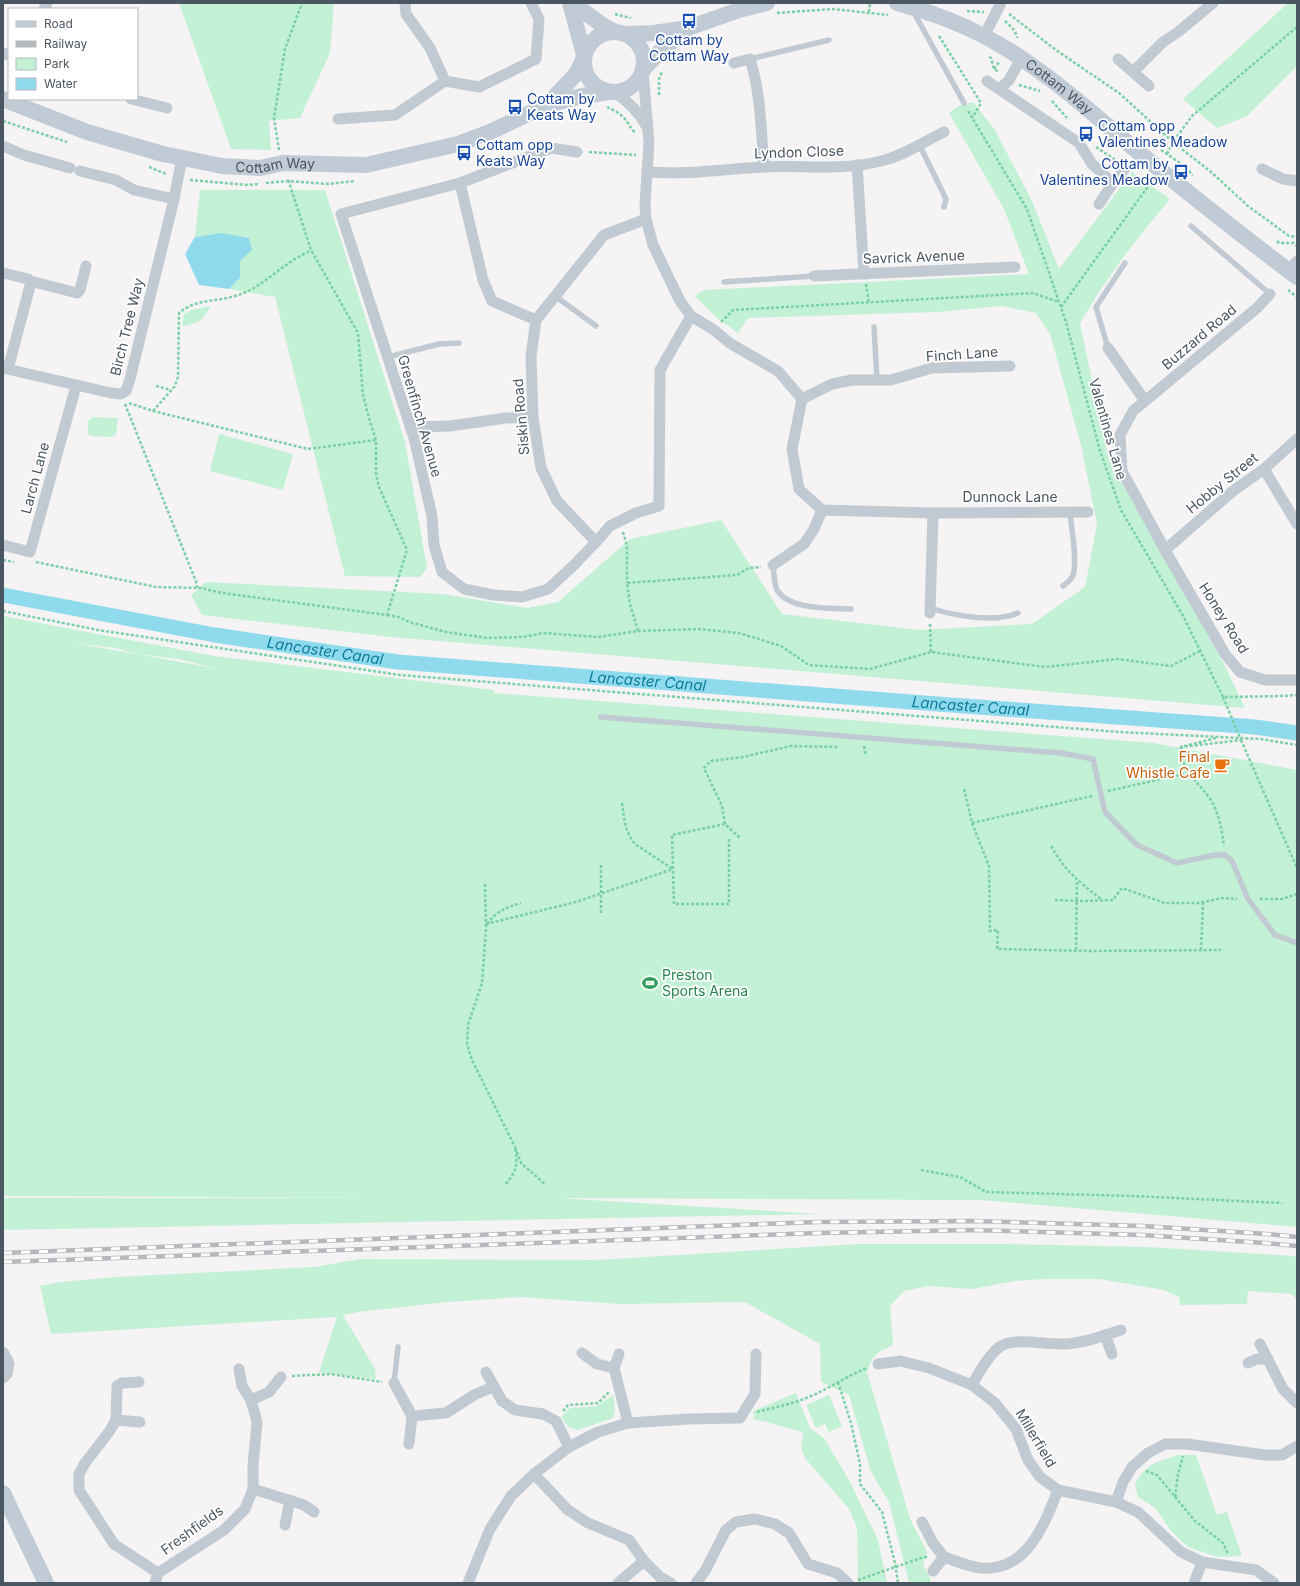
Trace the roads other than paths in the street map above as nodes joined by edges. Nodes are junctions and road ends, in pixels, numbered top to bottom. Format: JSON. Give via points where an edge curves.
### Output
{"nodes":[{"id":1,"x":405,"y":3,"type":"edge"},
{"id":2,"x":531,"y":3,"type":"edge"},
{"id":3,"x":571,"y":3,"type":"edge"},
{"id":4,"x":1213,"y":3,"type":"edge"},
{"id":5,"x":904,"y":5,"type":"edge"},
{"id":6,"x":1000,"y":6,"type":"edge"},
{"id":7,"x":770,"y":8,"type":"edge"},
{"id":8,"x":688,"y":28,"type":"junction"},
{"id":9,"x":620,"y":33,"type":"junction"},
{"id":10,"x":984,"y":36,"type":"junction"},
{"id":11,"x":829,"y":40,"type":"dead end"},
{"id":12,"x":584,"y":57,"type":"junction"},
{"id":13,"x":750,"y":58,"type":"junction"},
{"id":14,"x":1021,"y":59,"type":"junction"},
{"id":15,"x":1118,"y":60,"type":"dead end"},
{"id":16,"x":734,"y":63,"type":"dead end"},
{"id":17,"x":643,"y":70,"type":"junction"},
{"id":18,"x":1133,"y":72,"type":"junction"},
{"id":19,"x":445,"y":81,"type":"junction"},
{"id":20,"x":987,"y":81,"type":"dead end"},
{"id":21,"x":1149,"y":86,"type":"dead end"},
{"id":22,"x":1000,"y":89,"type":"junction"},
{"id":23,"x":611,"y":92,"type":"junction"},
{"id":24,"x":3,"y":100,"type":"edge"},
{"id":25,"x":135,"y":100,"type":"edge"},
{"id":26,"x":964,"y":103,"type":"dead end"},
{"id":27,"x":547,"y":105,"type":"junction"},
{"id":28,"x":167,"y":108,"type":"dead end"},
{"id":29,"x":338,"y":119,"type":"dead end"},
{"id":30,"x":647,"y":127,"type":"junction"},
{"id":31,"x":944,"y":132,"type":"dead end"},
{"id":32,"x":919,"y":144,"type":"junction"},
{"id":33,"x":3,"y":146,"type":"edge"},
{"id":34,"x":577,"y":152,"type":"road end"},
{"id":35,"x":182,"y":158,"type":"junction"},
{"id":36,"x":858,"y":165,"type":"junction"},
{"id":37,"x":1127,"y":166,"type":"dead end"},
{"id":38,"x":764,"y":167,"type":"junction"},
{"id":39,"x":1262,"y":169,"type":"dead end"},
{"id":40,"x":648,"y":172,"type":"junction"},
{"id":41,"x":1297,"y":181,"type":"edge"},
{"id":42,"x":460,"y":183,"type":"junction"},
{"id":43,"x":1113,"y":183,"type":"junction"},
{"id":44,"x":174,"y":199,"type":"junction"},
{"id":45,"x":1098,"y":204,"type":"dead end"},
{"id":46,"x":944,"y":207,"type":"dead end"},
{"id":47,"x":646,"y":219,"type":"junction"},
{"id":48,"x":1191,"y":226,"type":"dead end"},
{"id":49,"x":1125,"y":263,"type":"dead end"},
{"id":50,"x":86,"y":266,"type":"dead end"},
{"id":51,"x":1015,"y":267,"type":"dead end"},
{"id":52,"x":1294,"y":270,"type":"edge"},
{"id":53,"x":3,"y":273,"type":"edge"},
{"id":54,"x":864,"y":274,"type":"junction"},
{"id":55,"x":814,"y":276,"type":"joint"},
{"id":56,"x":30,"y":281,"type":"junction"},
{"id":57,"x":724,"y":282,"type":"dead end"},
{"id":58,"x":1270,"y":294,"type":"joint"},
{"id":59,"x":555,"y":296,"type":"junction"},
{"id":60,"x":692,"y":316,"type":"junction"},
{"id":61,"x":536,"y":320,"type":"junction"},
{"id":62,"x":596,"y":326,"type":"dead end"},
{"id":63,"x":874,"y":327,"type":"dead end"},
{"id":64,"x":459,"y":344,"type":"dead end"},
{"id":65,"x":1108,"y":348,"type":"joint"},
{"id":66,"x":388,"y":357,"type":"junction"},
{"id":67,"x":1010,"y":366,"type":"dead end"},
{"id":68,"x":6,"y":369,"type":"edge"},
{"id":69,"x":877,"y":380,"type":"junction"},
{"id":70,"x":76,"y":386,"type":"junction"},
{"id":71,"x":802,"y":399,"type":"junction"},
{"id":72,"x":1145,"y":401,"type":"junction"},
{"id":73,"x":533,"y":417,"type":"junction"},
{"id":74,"x":410,"y":427,"type":"junction"},
{"id":75,"x":1297,"y":439,"type":"edge"},
{"id":76,"x":1264,"y":469,"type":"junction"},
{"id":77,"x":822,"y":510,"type":"junction"},
{"id":78,"x":933,"y":512,"type":"junction"},
{"id":79,"x":1070,"y":512,"type":"junction"},
{"id":80,"x":1088,"y":512,"type":"dead end"},
{"id":81,"x":1297,"y":524,"type":"edge"},
{"id":82,"x":596,"y":542,"type":"junction"},
{"id":83,"x":3,"y":545,"type":"edge"},
{"id":84,"x":1165,"y":550,"type":"junction"},
{"id":85,"x":773,"y":565,"type":"joint"},
{"id":86,"x":1063,"y":586,"type":"dead end"},
{"id":87,"x":850,"y":609,"type":"dead end"},
{"id":88,"x":930,"y":610,"type":"joint"},
{"id":89,"x":1018,"y":613,"type":"dead end"},
{"id":90,"x":1297,"y":680,"type":"edge"},
{"id":91,"x":601,"y":717,"type":"dead end"},
{"id":92,"x":1297,"y":943,"type":"edge"},
{"id":93,"x":1122,"y":1330,"type":"dead end"},
{"id":94,"x":1105,"y":1335,"type":"junction"},
{"id":95,"x":1260,"y":1344,"type":"dead end"},
{"id":96,"x":398,"y":1347,"type":"dead end"},
{"id":97,"x":3,"y":1352,"type":"edge"},
{"id":98,"x":582,"y":1353,"type":"dead end"},
{"id":99,"x":620,"y":1354,"type":"dead end"},
{"id":100,"x":756,"y":1354,"type":"dead end"},
{"id":101,"x":1112,"y":1354,"type":"dead end"},
{"id":102,"x":1268,"y":1359,"type":"junction"},
{"id":103,"x":1248,"y":1363,"type":"dead end"},
{"id":104,"x":878,"y":1364,"type":"road end"},
{"id":105,"x":614,"y":1368,"type":"junction"},
{"id":106,"x":239,"y":1369,"type":"dead end"},
{"id":107,"x":486,"y":1372,"type":"dead end"},
{"id":108,"x":281,"y":1377,"type":"road end"},
{"id":109,"x":3,"y":1378,"type":"edge"},
{"id":110,"x":139,"y":1382,"type":"dead end"},
{"id":111,"x":394,"y":1383,"type":"joint"},
{"id":112,"x":972,"y":1385,"type":"junction"},
{"id":113,"x":493,"y":1387,"type":"junction"},
{"id":114,"x":251,"y":1400,"type":"junction"},
{"id":115,"x":1297,"y":1403,"type":"edge"},
{"id":116,"x":412,"y":1416,"type":"junction"},
{"id":117,"x":116,"y":1420,"type":"junction"},
{"id":118,"x":140,"y":1422,"type":"dead end"},
{"id":119,"x":628,"y":1423,"type":"junction"},
{"id":120,"x":409,"y":1444,"type":"dead end"},
{"id":121,"x":1297,"y":1446,"type":"edge"},
{"id":122,"x":569,"y":1447,"type":"junction"},
{"id":123,"x":534,"y":1474,"type":"junction"},
{"id":124,"x":253,"y":1489,"type":"junction"},
{"id":125,"x":1058,"y":1490,"type":"junction"},
{"id":126,"x":3,"y":1493,"type":"edge"},
{"id":127,"x":290,"y":1500,"type":"junction"},
{"id":128,"x":1116,"y":1502,"type":"junction"},
{"id":129,"x":314,"y":1512,"type":"dead end"},
{"id":130,"x":922,"y":1522,"type":"dead end"},
{"id":131,"x":285,"y":1525,"type":"dead end"},
{"id":132,"x":944,"y":1557,"type":"junction"},
{"id":133,"x":644,"y":1561,"type":"junction"},
{"id":134,"x":1202,"y":1562,"type":"junction"},
{"id":135,"x":933,"y":1571,"type":"dead end"},
{"id":136,"x":157,"y":1578,"type":"edge"},
{"id":137,"x":852,"y":1582,"type":"edge"},
{"id":138,"x":46,"y":1583,"type":"edge"},
{"id":139,"x":468,"y":1583,"type":"edge"},
{"id":140,"x":618,"y":1583,"type":"edge"},
{"id":141,"x":671,"y":1583,"type":"edge"},
{"id":142,"x":696,"y":1583,"type":"edge"},
{"id":143,"x":1194,"y":1583,"type":"edge"},
{"id":144,"x":1274,"y":1583,"type":"edge"}],
"edges":[{"from":1,"to":19,"type":"street","via":[[406,14],[430,48]]},
{"from":2,"to":19,"type":"street","via":[[539,19],[536,59],[479,87]]},
{"from":3,"to":9,"type":"main road","via":[[604,26]]},
{"from":3,"to":12,"type":"main road"},
{"from":4,"to":18,"type":"street","via":[[1163,42]]},
{"from":5,"to":10,"type":"main road","name":"Cottam Way","via":[[941,16]]},
{"from":5,"to":26,"type":"lane"},
{"from":6,"to":10,"type":"street"},
{"from":7,"to":8,"type":"main road","via":[[739,10]]},
{"from":8,"to":9,"type":"main road","via":[[654,33]]},
{"from":8,"to":17,"type":"main road"},
{"from":9,"to":12,"type":"main road","via":[[605,33],[596,38],[588,46]]},
{"from":9,"to":17,"type":"main road","via":[[638,44],[644,60]]},
{"from":10,"to":14,"type":"main road","name":"Cottam Way"},
{"from":11,"to":13,"type":"lane"},
{"from":12,"to":23,"type":"main road","via":[[584,68],[593,84]]},
{"from":12,"to":27,"type":"main road","name":"Cottam Way","via":[[576,74]]},
{"from":13,"to":16,"type":"street"},
{"from":13,"to":38,"type":"street","via":[[760,102]]},
{"from":14,"to":22,"type":"street","via":[[1009,80]]},
{"from":14,"to":52,"type":"main road","name":"Cottam Way","via":[[1068,94],[1158,169]]},
{"from":15,"to":18,"type":"street"},
{"from":17,"to":23,"type":"main road","via":[[632,86],[623,91]]},
{"from":17,"to":30,"type":"street"},
{"from":18,"to":21,"type":"street"},
{"from":19,"to":29,"type":"street","via":[[395,115]]},
{"from":20,"to":22,"type":"street"},
{"from":22,"to":43,"type":"street","via":[[1079,143],[1092,164]]},
{"from":23,"to":27,"type":"main road","name":"Cottam Way"},
{"from":23,"to":30,"type":"street","via":[[634,109]]},
{"from":24,"to":35,"type":"main road","name":"Cottam Way","via":[[87,132]]},
{"from":25,"to":28,"type":"street"},
{"from":27,"to":35,"type":"main road","name":"Cottam Way","via":[[458,144],[366,165],[279,156],[260,168],[222,166]]},
{"from":30,"to":40,"type":"street"},
{"from":31,"to":32,"type":"street","name":"Lyndon Close"},
{"from":32,"to":36,"type":"street","name":"Lyndon Close","via":[[904,153],[881,161]]},
{"from":32,"to":46,"type":"lane","via":[[946,199]]},
{"from":33,"to":44,"type":"street","via":[[24,155],[116,180],[134,190]]},
{"from":34,"to":42,"type":"street","name":"Greenfinch Avenue","via":[[551,148]]},
{"from":35,"to":44,"type":"street","name":"Birch Tree Way"},
{"from":36,"to":38,"type":"street","name":"Lyndon Close"},
{"from":36,"to":54,"type":"street"},
{"from":37,"to":43,"type":"street"},
{"from":38,"to":40,"type":"street","name":"Lyndon Close","via":[[687,173]]},
{"from":39,"to":41,"type":"street","via":[[1283,179]]},
{"from":40,"to":47,"type":"street"},
{"from":42,"to":61,"type":"street","via":[[483,280],[492,301]]},
{"from":42,"to":66,"type":"street","name":"Greenfinch Avenue","via":[[341,214]]},
{"from":43,"to":45,"type":"street"},
{"from":44,"to":70,"type":"street","name":"Birch Tree Way","via":[[126,391],[121,394]]},
{"from":47,"to":59,"type":"street","via":[[604,235]]},
{"from":47,"to":60,"type":"street","via":[[653,245],[680,301]]},
{"from":48,"to":58,"type":"lane"},
{"from":49,"to":65,"type":"lane","via":[[1096,307]]},
{"from":50,"to":56,"type":"street","via":[[77,293]]},
{"from":51,"to":54,"type":"street","name":"Savrick Avenue"},
{"from":53,"to":56,"type":"street"},
{"from":54,"to":55,"type":"street","name":"Savrick Avenue"},
{"from":55,"to":57,"type":"lane"},
{"from":56,"to":68,"type":"street","name":"Birch Tree Way"},
{"from":58,"to":72,"type":"street","name":"Buzzard Road","via":[[1257,308]]},
{"from":59,"to":61,"type":"street"},
{"from":59,"to":62,"type":"lane"},
{"from":60,"to":71,"type":"street","via":[[731,344],[778,371]]},
{"from":60,"to":82,"type":"street","via":[[660,370],[659,506],[636,513],[610,526]]},
{"from":61,"to":73,"type":"street","name":"Siskin Road","via":[[532,356]]},
{"from":63,"to":69,"type":"lane"},
{"from":64,"to":66,"type":"lane","via":[[439,344]]},
{"from":65,"to":72,"type":"street"},
{"from":66,"to":74,"type":"street","name":"Greenfinch Avenue"},
{"from":67,"to":69,"type":"street","name":"Finch Lane","via":[[932,368],[891,380]]},
{"from":68,"to":70,"type":"street","name":"Birch Tree Way"},
{"from":69,"to":71,"type":"street","name":"Finch Lane","via":[[852,380],[832,384]]},
{"from":70,"to":83,"type":"street","name":"Larch Lane","via":[[30,552]]},
{"from":71,"to":77,"type":"street","via":[[792,449],[799,488]]},
{"from":72,"to":84,"type":"street","name":"Buzzard Road","via":[[1133,411],[1120,435],[1122,471]]},
{"from":73,"to":74,"type":"street","via":[[450,426]]},
{"from":73,"to":82,"type":"street","name":"Siskin Road","via":[[541,468],[557,502]]},
{"from":74,"to":82,"type":"street","name":"Greenfinch Avenue","via":[[432,516],[434,545],[442,572],[464,589],[522,597],[548,589]]},
{"from":75,"to":76,"type":"street","name":"Hobby Street"},
{"from":76,"to":81,"type":"street"},
{"from":76,"to":84,"type":"street","name":"Hobby Street","via":[[1233,491]]},
{"from":77,"to":78,"type":"street","name":"Dunnock Lane"},
{"from":77,"to":85,"type":"street","via":[[804,544]]},
{"from":78,"to":79,"type":"street","name":"Dunnock Lane"},
{"from":78,"to":88,"type":"street"},
{"from":79,"to":80,"type":"street","name":"Dunnock Lane"},
{"from":79,"to":86,"type":"lane","via":[[1075,560],[1073,575]]},
{"from":84,"to":90,"type":"street","name":"Honey Road","via":[[1225,654],[1240,672],[1265,680]]},
{"from":85,"to":87,"type":"lane","via":[[777,589],[786,599],[803,606]]},
{"from":88,"to":89,"type":"lane","via":[[990,618],[1008,617]]},
{"from":91,"to":92,"type":"lane","via":[[1062,752],[1093,759],[1105,812],[1137,845],[1177,863],[1225,855],[1232,861],[1248,900],[1276,935]]},
{"from":93,"to":94,"type":"street"},
{"from":94,"to":101,"type":"street"},
{"from":94,"to":112,"type":"street","via":[[1066,1344],[1018,1342],[1001,1347],[986,1362]]},
{"from":95,"to":102,"type":"street"},
{"from":96,"to":111,"type":"lane"},
{"from":97,"to":109,"type":"street","via":[[9,1363],[7,1374]]},
{"from":98,"to":105,"type":"street","via":[[597,1364]]},
{"from":99,"to":105,"type":"street"},
{"from":100,"to":119,"type":"street","via":[[755,1394],[740,1418]]},
{"from":102,"to":103,"type":"street","via":[[1257,1359]]},
{"from":102,"to":115,"type":"street","via":[[1283,1389]]},
{"from":104,"to":112,"type":"street","name":"Millerfield","via":[[900,1361],[929,1368]]},
{"from":105,"to":119,"type":"street"},
{"from":106,"to":114,"type":"street","name":"Freshfields","via":[[242,1386]]},
{"from":107,"to":113,"type":"street"},
{"from":108,"to":114,"type":"street","via":[[269,1392]]},
{"from":110,"to":117,"type":"street","via":[[122,1383],[117,1386]]},
{"from":111,"to":116,"type":"street"},
{"from":112,"to":125,"type":"street","name":"Millerfield","via":[[995,1403],[1016,1429],[1028,1460],[1040,1477]]},
{"from":113,"to":116,"type":"street","via":[[474,1395],[446,1413]]},
{"from":113,"to":122,"type":"street","via":[[502,1401],[515,1410],[543,1414],[556,1421]]},
{"from":114,"to":124,"type":"street","name":"Freshfields","via":[[257,1422]]},
{"from":116,"to":120,"type":"street"},
{"from":117,"to":118,"type":"street"},
{"from":117,"to":136,"type":"street","name":"Freshfields","via":[[79,1474],[79,1490],[114,1544]]},
{"from":119,"to":122,"type":"street","via":[[598,1432]]},
{"from":121,"to":128,"type":"street","via":[[1282,1455],[1265,1456],[1188,1444],[1166,1444],[1148,1453],[1132,1467]]},
{"from":122,"to":123,"type":"street"},
{"from":123,"to":133,"type":"street","via":[[568,1510],[588,1523],[629,1540]]},
{"from":123,"to":139,"type":"street","via":[[511,1496],[490,1529]]},
{"from":124,"to":127,"type":"street"},
{"from":124,"to":136,"type":"street","name":"Freshfields","via":[[245,1509],[224,1530]]},
{"from":125,"to":128,"type":"street","name":"Millerfield"},
{"from":125,"to":132,"type":"street","via":[[1042,1528],[1022,1555],[1002,1566],[983,1568]]},
{"from":126,"to":138,"type":"main road"},
{"from":127,"to":129,"type":"street"},
{"from":127,"to":131,"type":"street"},
{"from":128,"to":134,"type":"street","name":"Millerfield","via":[[1138,1512],[1181,1552]]},
{"from":130,"to":132,"type":"street"},
{"from":132,"to":135,"type":"street"},
{"from":133,"to":140,"type":"street"},
{"from":133,"to":141,"type":"street","via":[[660,1577]]},
{"from":134,"to":143,"type":"street"},
{"from":134,"to":144,"type":"street","name":"Millerfield","via":[[1256,1570]]},
{"from":137,"to":142,"type":"street","via":[[837,1573],[808,1564],[789,1533],[775,1524],[755,1519],[736,1522],[726,1530]]}]}
